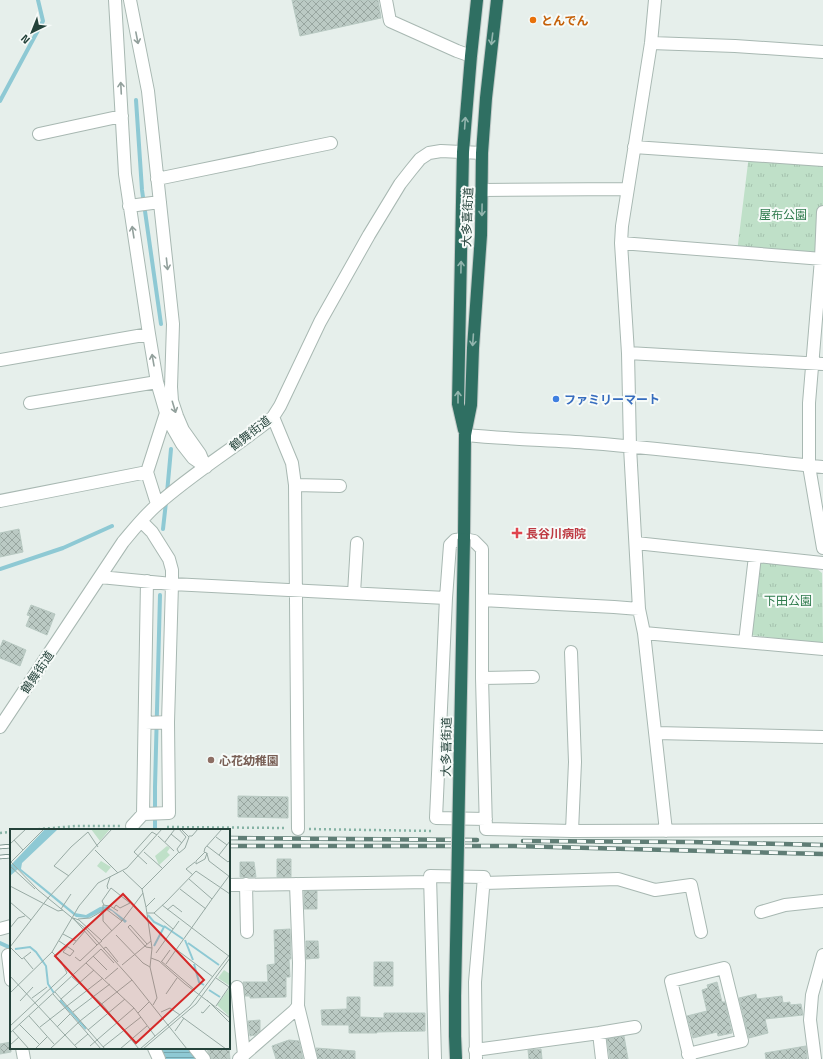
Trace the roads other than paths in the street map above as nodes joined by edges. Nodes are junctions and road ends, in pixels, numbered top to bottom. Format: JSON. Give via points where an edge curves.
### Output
{"nodes":[{"id":1,"x":115,"y":0,"type":"edge"},
{"id":2,"x":130,"y":0,"type":"edge"},
{"id":3,"x":386,"y":0,"type":"edge"},
{"id":4,"x":477,"y":0,"type":"edge"},
{"id":5,"x":497,"y":0,"type":"edge"},
{"id":6,"x":655,"y":0,"type":"edge"},
{"id":7,"x":651,"y":43,"type":"junction"},
{"id":8,"x":823,"y":52,"type":"edge"},
{"id":9,"x":471,"y":56,"type":"junction"},
{"id":10,"x":122,"y":116,"type":"junction"},
{"id":11,"x":39,"y":134,"type":"dead end"},
{"id":12,"x":331,"y":143,"type":"dead end"},
{"id":13,"x":634,"y":147,"type":"junction"},
{"id":14,"x":463,"y":152,"type":"junction"},
{"id":15,"x":482,"y":153,"type":"junction"},
{"id":16,"x":823,"y":160,"type":"edge"},
{"id":17,"x":157,"y":179,"type":"junction"},
{"id":18,"x":628,"y":189,"type":"junction"},
{"id":19,"x":482,"y":190,"type":"junction"},
{"id":20,"x":160,"y":202,"type":"junction"},
{"id":21,"x":129,"y":206,"type":"junction"},
{"id":22,"x":823,"y":212,"type":"edge"},
{"id":23,"x":621,"y":243,"type":"junction"},
{"id":24,"x":822,"y":259,"type":"edge"},
{"id":25,"x":148,"y":334,"type":"junction"},
{"id":26,"x":628,"y":352,"type":"junction"},
{"id":27,"x":0,"y":360,"type":"edge"},
{"id":28,"x":818,"y":363,"type":"edge"},
{"id":29,"x":157,"y":382,"type":"junction"},
{"id":30,"x":30,"y":403,"type":"dead end"},
{"id":31,"x":166,"y":413,"type":"junction"},
{"id":32,"x":273,"y":417,"type":"junction"},
{"id":33,"x":465,"y":435,"type":"junction"},
{"id":34,"x":630,"y":447,"type":"junction"},
{"id":35,"x":809,"y":466,"type":"junction"},
{"id":36,"x":206,"y":467,"type":"junction"},
{"id":37,"x":823,"y":467,"type":"edge"},
{"id":38,"x":147,"y":472,"type":"junction"},
{"id":39,"x":295,"y":485,"type":"junction"},
{"id":40,"x":340,"y":486,"type":"dead end"},
{"id":41,"x":0,"y":501,"type":"edge"},
{"id":42,"x":157,"y":504,"type":"junction"},
{"id":43,"x":141,"y":521,"type":"junction"},
{"id":44,"x":464,"y":539,"type":"junction"},
{"id":45,"x":357,"y":543,"type":"dead end"},
{"id":46,"x":636,"y":543,"type":"junction"},
{"id":47,"x":823,"y":548,"type":"edge"},
{"id":48,"x":755,"y":556,"type":"junction"},
{"id":49,"x":823,"y":563,"type":"edge"},
{"id":50,"x":100,"y":577,"type":"junction"},
{"id":51,"x":148,"y":581,"type":"junction"},
{"id":52,"x":172,"y":584,"type":"junction"},
{"id":53,"x":296,"y":591,"type":"junction"},
{"id":54,"x":354,"y":593,"type":"junction"},
{"id":55,"x":446,"y":598,"type":"junction"},
{"id":56,"x":482,"y":600,"type":"junction"},
{"id":57,"x":639,"y":609,"type":"junction"},
{"id":58,"x":644,"y":633,"type":"junction"},
{"id":59,"x":745,"y":642,"type":"junction"},
{"id":60,"x":823,"y":649,"type":"edge"},
{"id":61,"x":571,"y":652,"type":"dead end"},
{"id":62,"x":533,"y":677,"type":"dead end"},
{"id":63,"x":482,"y":678,"type":"junction"},
{"id":64,"x":168,"y":722,"type":"junction"},
{"id":65,"x":145,"y":723,"type":"junction"},
{"id":66,"x":0,"y":727,"type":"edge"},
{"id":67,"x":656,"y":733,"type":"junction"},
{"id":68,"x":823,"y":737,"type":"edge"},
{"id":69,"x":143,"y":814,"type":"junction"},
{"id":70,"x":486,"y":819,"type":"junction"},
{"id":71,"x":132,"y":826,"type":"road end"},
{"id":72,"x":298,"y":829,"type":"road end"},
{"id":73,"x":823,"y":830,"type":"edge"},
{"id":74,"x":572,"y":831,"type":"junction"},
{"id":75,"x":666,"y":831,"type":"junction"},
{"id":76,"x":430,"y":882,"type":"junction"},
{"id":77,"x":484,"y":883,"type":"junction"},
{"id":78,"x":230,"y":884,"type":"edge"},
{"id":79,"x":246,"y":884,"type":"junction"},
{"id":80,"x":296,"y":884,"type":"junction"},
{"id":81,"x":823,"y":901,"type":"edge"},
{"id":82,"x":761,"y":912,"type":"dead end"},
{"id":83,"x":10,"y":926,"type":"edge"},
{"id":84,"x":0,"y":929,"type":"edge"},
{"id":85,"x":247,"y":932,"type":"dead end"},
{"id":86,"x":701,"y":932,"type":"dead end"},
{"id":87,"x":6,"y":954,"type":"edge"},
{"id":88,"x":823,"y":955,"type":"edge"},
{"id":89,"x":10,"y":975,"type":"edge"},
{"id":90,"x":237,"y":987,"type":"dead end"},
{"id":91,"x":298,"y":1006,"type":"junction"},
{"id":92,"x":634,"y":1027,"type":"dead end"},
{"id":93,"x":599,"y":1033,"type":"junction"},
{"id":94,"x":22,"y":1049,"type":"edge"},
{"id":95,"x":154,"y":1049,"type":"edge"},
{"id":96,"x":196,"y":1049,"type":"edge"},
{"id":97,"x":476,"y":1055,"type":"edge"},
{"id":98,"x":689,"y":1056,"type":"edge"},
{"id":99,"x":242,"y":1057,"type":"edge"},
{"id":100,"x":24,"y":1059,"type":"edge"},
{"id":101,"x":159,"y":1059,"type":"edge"},
{"id":102,"x":204,"y":1059,"type":"edge"},
{"id":103,"x":311,"y":1059,"type":"edge"},
{"id":104,"x":435,"y":1059,"type":"edge"},
{"id":105,"x":456,"y":1059,"type":"edge"},
{"id":106,"x":602,"y":1059,"type":"edge"},
{"id":107,"x":815,"y":1059,"type":"edge"}],
"edges":[{"from":10,"to":1,"type":"street","one_way":true},
{"from":2,"to":17,"type":"street","one_way":true,"via":[[148,91]]},
{"from":3,"to":9,"type":"street","via":[[390,21]]},
{"from":4,"to":9,"type":"highway","name":"大多喜街道"},
{"from":5,"to":15,"type":"highway","name":"大多喜街道","one_way":true},
{"from":6,"to":7,"type":"street"},
{"from":7,"to":8,"type":"street"},
{"from":7,"to":13,"type":"street"},
{"from":14,"to":9,"type":"highway","name":"大多喜街道","one_way":true},
{"from":10,"to":11,"type":"street"},
{"from":10,"to":21,"type":"street"},
{"from":12,"to":17,"type":"street"},
{"from":13,"to":16,"type":"street"},
{"from":13,"to":18,"type":"street"},
{"from":14,"to":15,"type":"street","name":"鶴舞街道"},
{"from":14,"to":32,"type":"street","name":"鶴舞街道","via":[[429,153],[420,159],[400,184],[320,322]]},
{"from":33,"to":14,"type":"highway","name":"大多喜街道","one_way":true,"via":[[458,404]]},
{"from":15,"to":19,"type":"highway","name":"大多喜街道"},
{"from":17,"to":20,"type":"street"},
{"from":18,"to":19,"type":"street"},
{"from":18,"to":23,"type":"street"},
{"from":19,"to":33,"type":"highway","name":"大多喜街道","one_way":true,"via":[[472,405]]},
{"from":20,"to":21,"type":"street"},
{"from":20,"to":36,"type":"street","one_way":true,"via":[[174,324],[172,402],[183,430]]},
{"from":25,"to":21,"type":"street","one_way":true},
{"from":22,"to":24,"type":"street"},
{"from":23,"to":24,"type":"street"},
{"from":23,"to":26,"type":"street"},
{"from":24,"to":28,"type":"street"},
{"from":25,"to":27,"type":"street"},
{"from":29,"to":25,"type":"street","one_way":true},
{"from":26,"to":28,"type":"street"},
{"from":26,"to":34,"type":"street"},
{"from":28,"to":35,"type":"street","via":[[809,403]]},
{"from":29,"to":30,"type":"street"},
{"from":29,"to":31,"type":"street"},
{"from":31,"to":36,"type":"street","via":[[182,444],[193,458]]},
{"from":31,"to":38,"type":"street"},
{"from":32,"to":36,"type":"street","name":"鶴舞街道"},
{"from":32,"to":39,"type":"street","via":[[292,463]]},
{"from":33,"to":34,"type":"street"},
{"from":33,"to":44,"type":"highway","name":"大多喜街道"},
{"from":34,"to":35,"type":"street"},
{"from":34,"to":46,"type":"street"},
{"from":35,"to":37,"type":"street"},
{"from":35,"to":47,"type":"street"},
{"from":36,"to":42,"type":"street","name":"鶴舞街道"},
{"from":38,"to":41,"type":"street"},
{"from":38,"to":42,"type":"street"},
{"from":39,"to":40,"type":"street"},
{"from":39,"to":53,"type":"street"},
{"from":42,"to":43,"type":"street","name":"鶴舞街道"},
{"from":43,"to":50,"type":"street","name":"鶴舞街道","via":[[123,542]]},
{"from":43,"to":52,"type":"street","via":[[152,532],[169,559]]},
{"from":44,"to":55,"type":"street","via":[[455,540],[450,545]]},
{"from":44,"to":56,"type":"street","via":[[474,541],[482,549]]},
{"from":44,"to":105,"type":"highway","name":"大多喜街道","bridge":true,"via":[[454,1036]]},
{"from":45,"to":54,"type":"street"},
{"from":46,"to":48,"type":"street"},
{"from":46,"to":57,"type":"street"},
{"from":48,"to":49,"type":"street"},
{"from":48,"to":59,"type":"street"},
{"from":50,"to":51,"type":"street"},
{"from":50,"to":66,"type":"street","name":"鶴舞街道"},
{"from":51,"to":52,"type":"street"},
{"from":51,"to":65,"type":"street"},
{"from":52,"to":53,"type":"street"},
{"from":52,"to":64,"type":"street"},
{"from":53,"to":54,"type":"street"},
{"from":53,"to":72,"type":"street"},
{"from":54,"to":55,"type":"street"},
{"from":55,"to":70,"type":"street","via":[[436,818]]},
{"from":56,"to":57,"type":"street"},
{"from":56,"to":63,"type":"street"},
{"from":57,"to":58,"type":"street"},
{"from":58,"to":59,"type":"street"},
{"from":58,"to":67,"type":"street"},
{"from":59,"to":60,"type":"street"},
{"from":61,"to":74,"type":"street","via":[[575,762]]},
{"from":62,"to":63,"type":"street"},
{"from":63,"to":70,"type":"street"},
{"from":64,"to":65,"type":"street"},
{"from":64,"to":69,"type":"street","via":[[169,813]]},
{"from":65,"to":69,"type":"street"},
{"from":67,"to":68,"type":"street"},
{"from":67,"to":75,"type":"street"},
{"from":69,"to":71,"type":"street"},
{"from":70,"to":74,"type":"street","via":[[486,829]]},
{"from":73,"to":75,"type":"street"},
{"from":74,"to":75,"type":"street"},
{"from":76,"to":77,"type":"street","via":[[430,876],[484,877]]},
{"from":76,"to":80,"type":"street"},
{"from":76,"to":104,"type":"street"},
{"from":77,"to":86,"type":"street","via":[[618,879],[655,890],[691,885]]},
{"from":77,"to":97,"type":"street","via":[[475,982]]},
{"from":78,"to":79,"type":"street"},
{"from":79,"to":80,"type":"street"},
{"from":79,"to":85,"type":"street"},
{"from":80,"to":91,"type":"street"},
{"from":81,"to":82,"type":"street","via":[[785,905]]},
{"from":83,"to":84,"type":"street"},
{"from":87,"to":89,"type":"street"},
{"from":88,"to":107,"type":"street","via":[[812,995],[810,1020]]},
{"from":90,"to":99,"type":"street"},
{"from":91,"to":99,"type":"street"},
{"from":91,"to":103,"type":"street"},
{"from":92,"to":93,"type":"street"},
{"from":93,"to":97,"type":"street"},
{"from":93,"to":106,"type":"street"},
{"from":94,"to":100,"type":"street"},
{"from":95,"to":101,"type":"street"},
{"from":96,"to":102,"type":"street"},
{"from":98,"to":98,"type":"street","via":[[670,981],[724,968],[742,1041]]}]}
